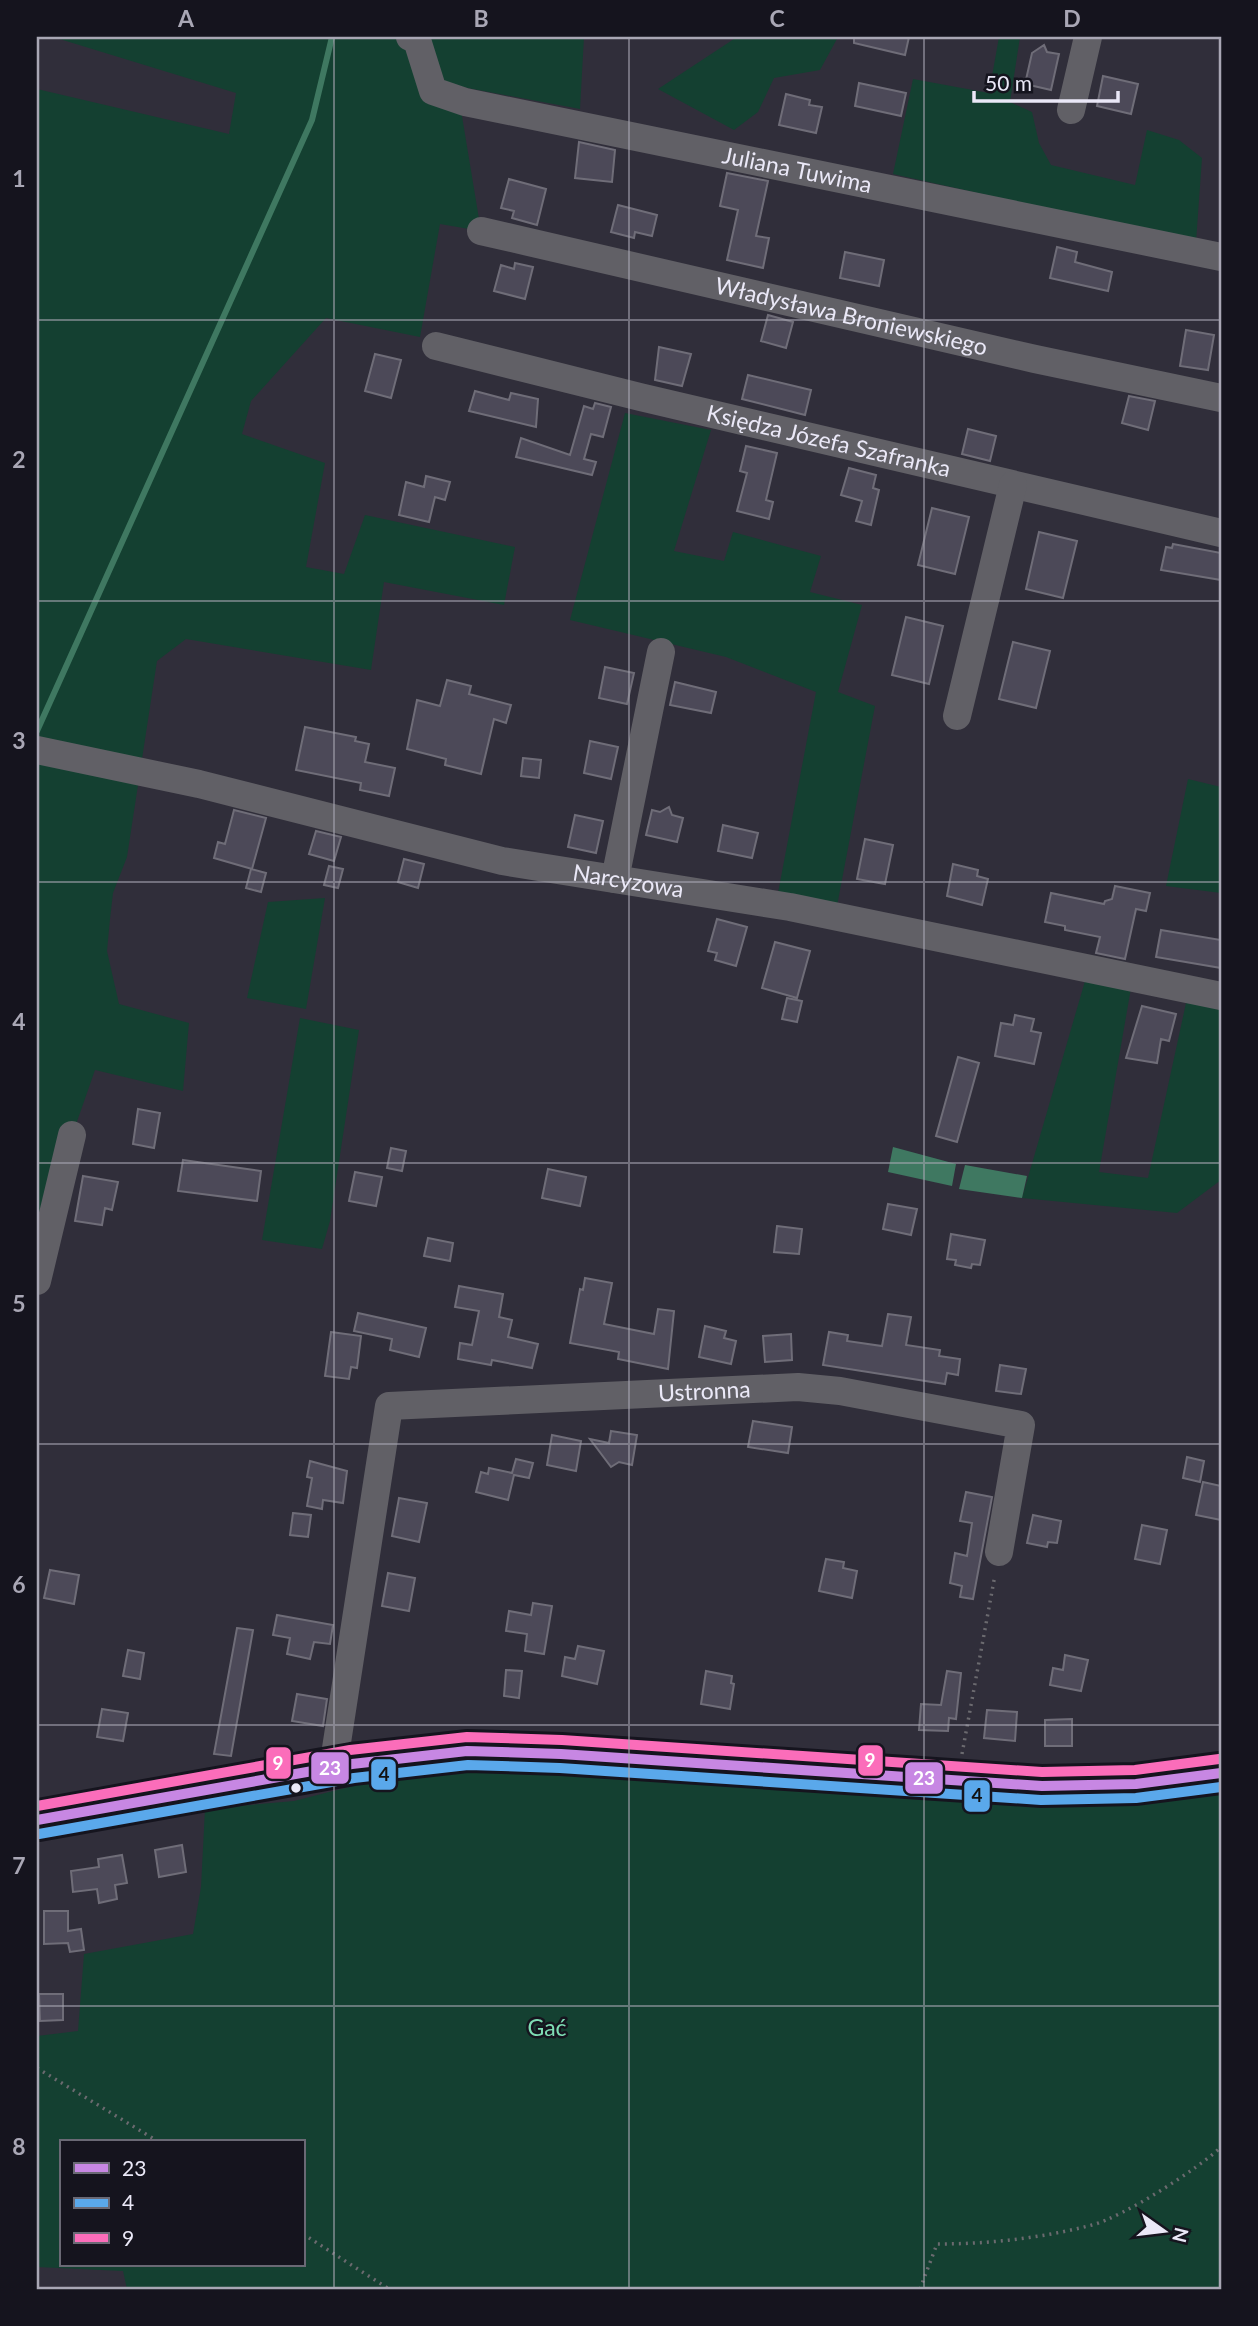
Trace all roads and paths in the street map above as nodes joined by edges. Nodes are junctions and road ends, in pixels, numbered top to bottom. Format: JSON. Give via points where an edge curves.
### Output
{"nodes":[{"id":1,"x":410,"y":37,"type":"edge"},
{"id":2,"x":1088,"y":37,"type":"edge"},
{"id":3,"x":1071,"y":110,"type":"dead end"},
{"id":4,"x":481,"y":231,"type":"dead end"},
{"id":5,"x":1221,"y":257,"type":"edge"},
{"id":6,"x":436,"y":346,"type":"dead end"},
{"id":7,"x":1221,"y":398,"type":"edge"},
{"id":8,"x":1013,"y":485,"type":"junction"},
{"id":9,"x":1221,"y":533,"type":"edge"},
{"id":10,"x":661,"y":652,"type":"dead end"},
{"id":11,"x":957,"y":716,"type":"dead end"},
{"id":12,"x":37,"y":750,"type":"edge"},
{"id":13,"x":615,"y":879,"type":"junction"},
{"id":14,"x":1221,"y":996,"type":"edge"},
{"id":15,"x":72,"y":1135,"type":"dead end"},
{"id":16,"x":37,"y":1281,"type":"edge"},
{"id":17,"x":999,"y":1552,"type":"joint"},
{"id":18,"x":333,"y":1768,"type":"junction"},
{"id":19,"x":1221,"y":1773,"type":"edge"},
{"id":20,"x":957,"y":1781,"type":"junction"},
{"id":21,"x":37,"y":1820,"type":"edge"},
{"id":22,"x":37,"y":2068,"type":"edge"},
{"id":23,"x":156,"y":2140,"type":"edge"},
{"id":24,"x":1221,"y":2147,"type":"edge"},
{"id":25,"x":304,"y":2235,"type":"edge"},
{"id":26,"x":389,"y":2289,"type":"edge"},
{"id":27,"x":920,"y":2289,"type":"edge"}],
"edges":[{"from":1,"to":5,"type":"street","name":"Juliana Tuwima","via":[[417,40],[433,91],[465,102]]},
{"from":2,"to":3,"type":"street"},
{"from":4,"to":7,"type":"street","name":"Władysława Broniewskiego"},
{"from":6,"to":8,"type":"street","name":"Księdza Józefa Szafranka"},
{"from":8,"to":9,"type":"street","name":"Księdza Józefa Szafranka"},
{"from":8,"to":11,"type":"street"},
{"from":10,"to":13,"type":"street"},
{"from":12,"to":13,"type":"street","name":"Narcyzowa","via":[[200,783],[502,861]]},
{"from":13,"to":14,"type":"street","name":"Narcyzowa","via":[[790,908]]},
{"from":15,"to":16,"type":"street"},
{"from":17,"to":18,"type":"street","name":"Ustronna","via":[[1021,1425],[798,1387],[389,1406]]},
{"from":17,"to":20,"type":"path"},
{"from":18,"to":20,"type":"main road","via":[[487,1750]]},
{"from":18,"to":21,"type":"main road"},
{"from":19,"to":20,"type":"main road","via":[[1082,1787]]},
{"from":22,"to":23,"type":"path"},
{"from":24,"to":27,"type":"path","via":[[1204,2164],[1095,2224],[985,2244],[937,2244]]},
{"from":25,"to":26,"type":"path"}]}
